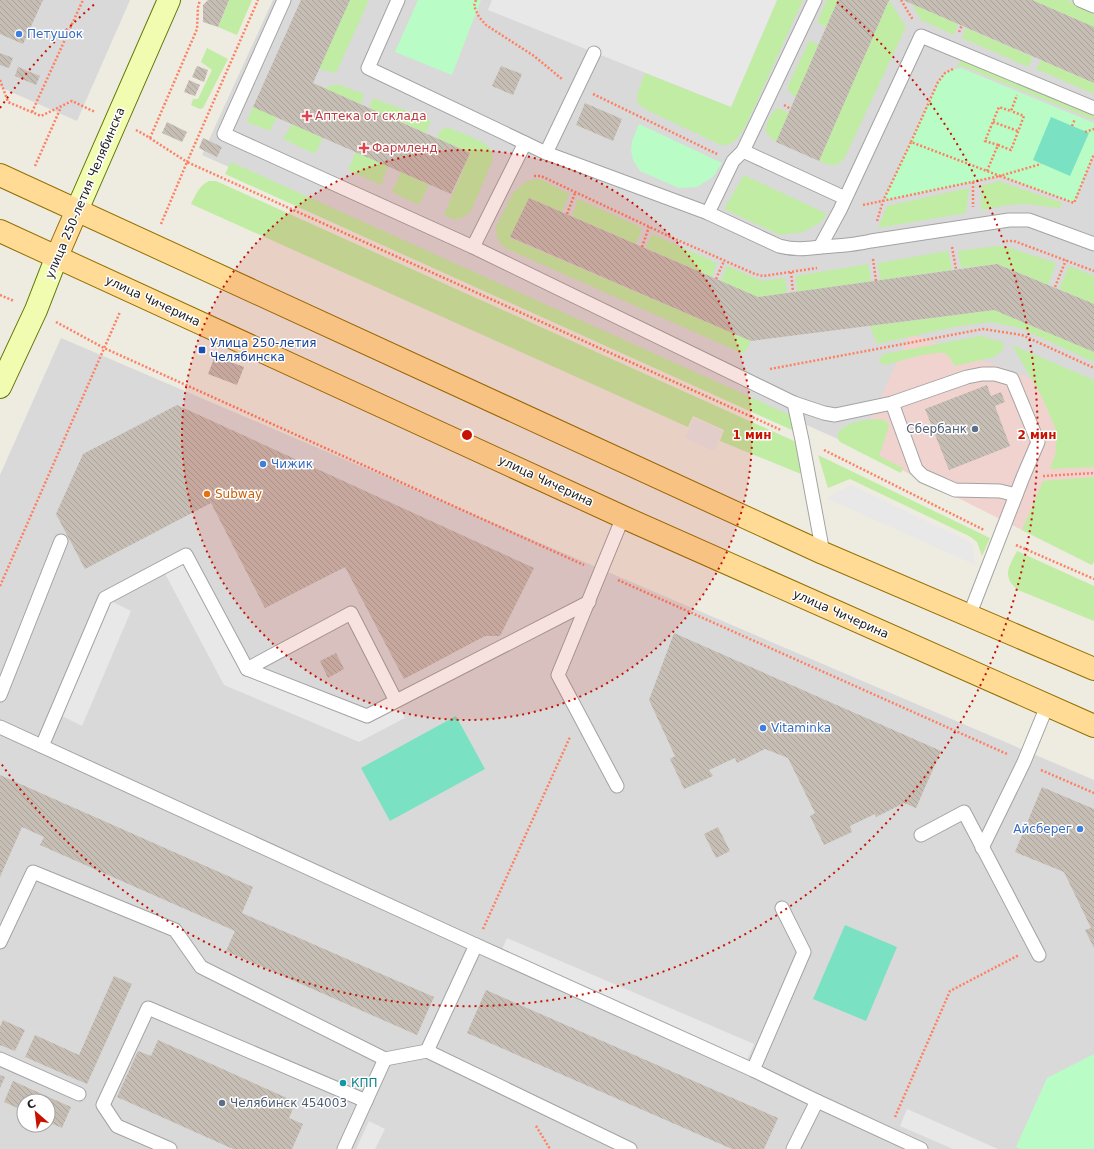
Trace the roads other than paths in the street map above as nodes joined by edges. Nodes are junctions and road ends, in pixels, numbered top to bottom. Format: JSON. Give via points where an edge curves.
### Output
{"nodes":[{"id":1,"x":170,"y":0,"type":"edge"},
{"id":2,"x":284,"y":0,"type":"edge"},
{"id":3,"x":398,"y":0,"type":"edge"},
{"id":4,"x":815,"y":0,"type":"edge"},
{"id":5,"x":1080,"y":0,"type":"edge"},
{"id":6,"x":1094,"y":6,"type":"edge"},
{"id":7,"x":594,"y":53,"type":"dead end"},
{"id":8,"x":1094,"y":108,"type":"edge"},
{"id":9,"x":525,"y":143,"type":"junction"},
{"id":10,"x":743,"y":151,"type":"junction"},
{"id":11,"x":546,"y":153,"type":"junction"},
{"id":12,"x":0,"y":175,"type":"edge"},
{"id":13,"x":845,"y":198,"type":"junction"},
{"id":14,"x":77,"y":210,"type":"junction"},
{"id":15,"x":708,"y":212,"type":"junction"},
{"id":16,"x":0,"y":231,"type":"edge"},
{"id":17,"x":1094,"y":244,"type":"edge"},
{"id":18,"x":473,"y":247,"type":"junction"},
{"id":19,"x":820,"y":247,"type":"junction"},
{"id":20,"x":57,"y":256,"type":"junction"},
{"id":21,"x":0,"y":387,"type":"edge"},
{"id":22,"x":794,"y":403,"type":"junction"},
{"id":23,"x":892,"y":403,"type":"junction"},
{"id":24,"x":1016,"y":495,"type":"junction"},
{"id":25,"x":624,"y":517,"type":"junction"},
{"id":26,"x":61,"y":541,"type":"dead end"},
{"id":27,"x":823,"y":553,"type":"junction"},
{"id":28,"x":588,"y":602,"type":"junction"},
{"id":29,"x":969,"y":616,"type":"junction"},
{"id":30,"x":247,"y":669,"type":"junction"},
{"id":31,"x":1094,"y":670,"type":"edge"},
{"id":32,"x":0,"y":696,"type":"edge"},
{"id":33,"x":396,"y":701,"type":"junction"},
{"id":34,"x":1047,"y":706,"type":"junction"},
{"id":35,"x":1094,"y":726,"type":"edge"},
{"id":36,"x":0,"y":727,"type":"edge"},
{"id":37,"x":42,"y":746,"type":"junction"},
{"id":38,"x":618,"y":786,"type":"dead end"},
{"id":39,"x":921,"y":835,"type":"dead end"},
{"id":40,"x":982,"y":848,"type":"junction"},
{"id":41,"x":782,"y":908,"type":"dead end"},
{"id":42,"x":0,"y":942,"type":"edge"},
{"id":43,"x":476,"y":945,"type":"junction"},
{"id":44,"x":1037,"y":951,"type":"road end"},
{"id":45,"x":427,"y":1051,"type":"junction"},
{"id":46,"x":0,"y":1059,"type":"edge"},
{"id":47,"x":386,"y":1059,"type":"junction"},
{"id":48,"x":754,"y":1070,"type":"junction"},
{"id":49,"x":79,"y":1094,"type":"dead end"},
{"id":50,"x":366,"y":1101,"type":"junction"},
{"id":51,"x":816,"y":1101,"type":"junction"},
{"id":52,"x":170,"y":1149,"type":"edge"},
{"id":53,"x":344,"y":1149,"type":"edge"},
{"id":54,"x":630,"y":1149,"type":"edge"},
{"id":55,"x":793,"y":1149,"type":"edge"},
{"id":56,"x":921,"y":1149,"type":"edge"}],
"edges":[{"from":1,"to":14,"type":"street","name":"улица 250-летия Челябинска"},
{"from":2,"to":18,"type":"lane","via":[[224,134]]},
{"from":3,"to":9,"type":"lane","via":[[368,68]]},
{"from":4,"to":10,"type":"lane","via":[[772,99]]},
{"from":5,"to":6,"type":"lane"},
{"from":7,"to":11,"type":"lane"},
{"from":8,"to":13,"type":"lane","via":[[921,36]]},
{"from":9,"to":11,"type":"lane"},
{"from":9,"to":18,"type":"lane"},
{"from":10,"to":13,"type":"lane"},
{"from":10,"to":15,"type":"lane","via":[[733,161]]},
{"from":11,"to":15,"type":"lane"},
{"from":12,"to":14,"type":"main road"},
{"from":13,"to":19,"type":"lane"},
{"from":14,"to":20,"type":"main road","name":"улица 250-летия Челябинска"},
{"from":14,"to":27,"type":"main road"},
{"from":15,"to":19,"type":"lane","via":[[780,246],[790,249]]},
{"from":16,"to":20,"type":"main road","name":"улица Чичерина"},
{"from":17,"to":19,"type":"lane","via":[[1024,219],[853,245]]},
{"from":18,"to":22,"type":"lane"},
{"from":20,"to":21,"type":"street","name":"улица 250-летия Челябинска","via":[[36,310]]},
{"from":20,"to":25,"type":"main road","name":"улица Чичерина"},
{"from":22,"to":23,"type":"lane","via":[[835,414]]},
{"from":22,"to":27,"type":"lane"},
{"from":23,"to":24,"type":"lane","via":[[916,469],[923,476],[955,490]]},
{"from":23,"to":24,"type":"lane","via":[[967,377],[996,374],[1012,379],[1038,441]]},
{"from":24,"to":29,"type":"lane"},
{"from":25,"to":28,"type":"lane"},
{"from":25,"to":34,"type":"main road","name":"улица Чичерина"},
{"from":26,"to":32,"type":"lane"},
{"from":27,"to":29,"type":"main road"},
{"from":28,"to":33,"type":"lane"},
{"from":28,"to":38,"type":"lane","via":[[558,675]]},
{"from":29,"to":31,"type":"main road"},
{"from":30,"to":33,"type":"lane","via":[[367,716]]},
{"from":30,"to":33,"type":"lane","via":[[351,613]]},
{"from":30,"to":37,"type":"lane","via":[[186,556],[105,598]]},
{"from":34,"to":35,"type":"main road","name":"улица Чичерина"},
{"from":34,"to":40,"type":"lane","via":[[1024,762]]},
{"from":36,"to":37,"type":"lane"},
{"from":37,"to":43,"type":"lane"},
{"from":39,"to":40,"type":"lane","via":[[964,812]]},
{"from":40,"to":44,"type":"lane"},
{"from":41,"to":48,"type":"lane","via":[[804,952]]},
{"from":42,"to":47,"type":"lane","via":[[33,872],[175,930],[200,967]]},
{"from":43,"to":45,"type":"lane"},
{"from":43,"to":48,"type":"lane"},
{"from":45,"to":47,"type":"lane"},
{"from":45,"to":54,"type":"lane"},
{"from":46,"to":49,"type":"lane"},
{"from":47,"to":50,"type":"lane"},
{"from":48,"to":51,"type":"lane"},
{"from":50,"to":52,"type":"lane","via":[[148,1008],[103,1105],[117,1126]]},
{"from":50,"to":53,"type":"lane"},
{"from":51,"to":55,"type":"lane"},
{"from":51,"to":56,"type":"lane"}]}
